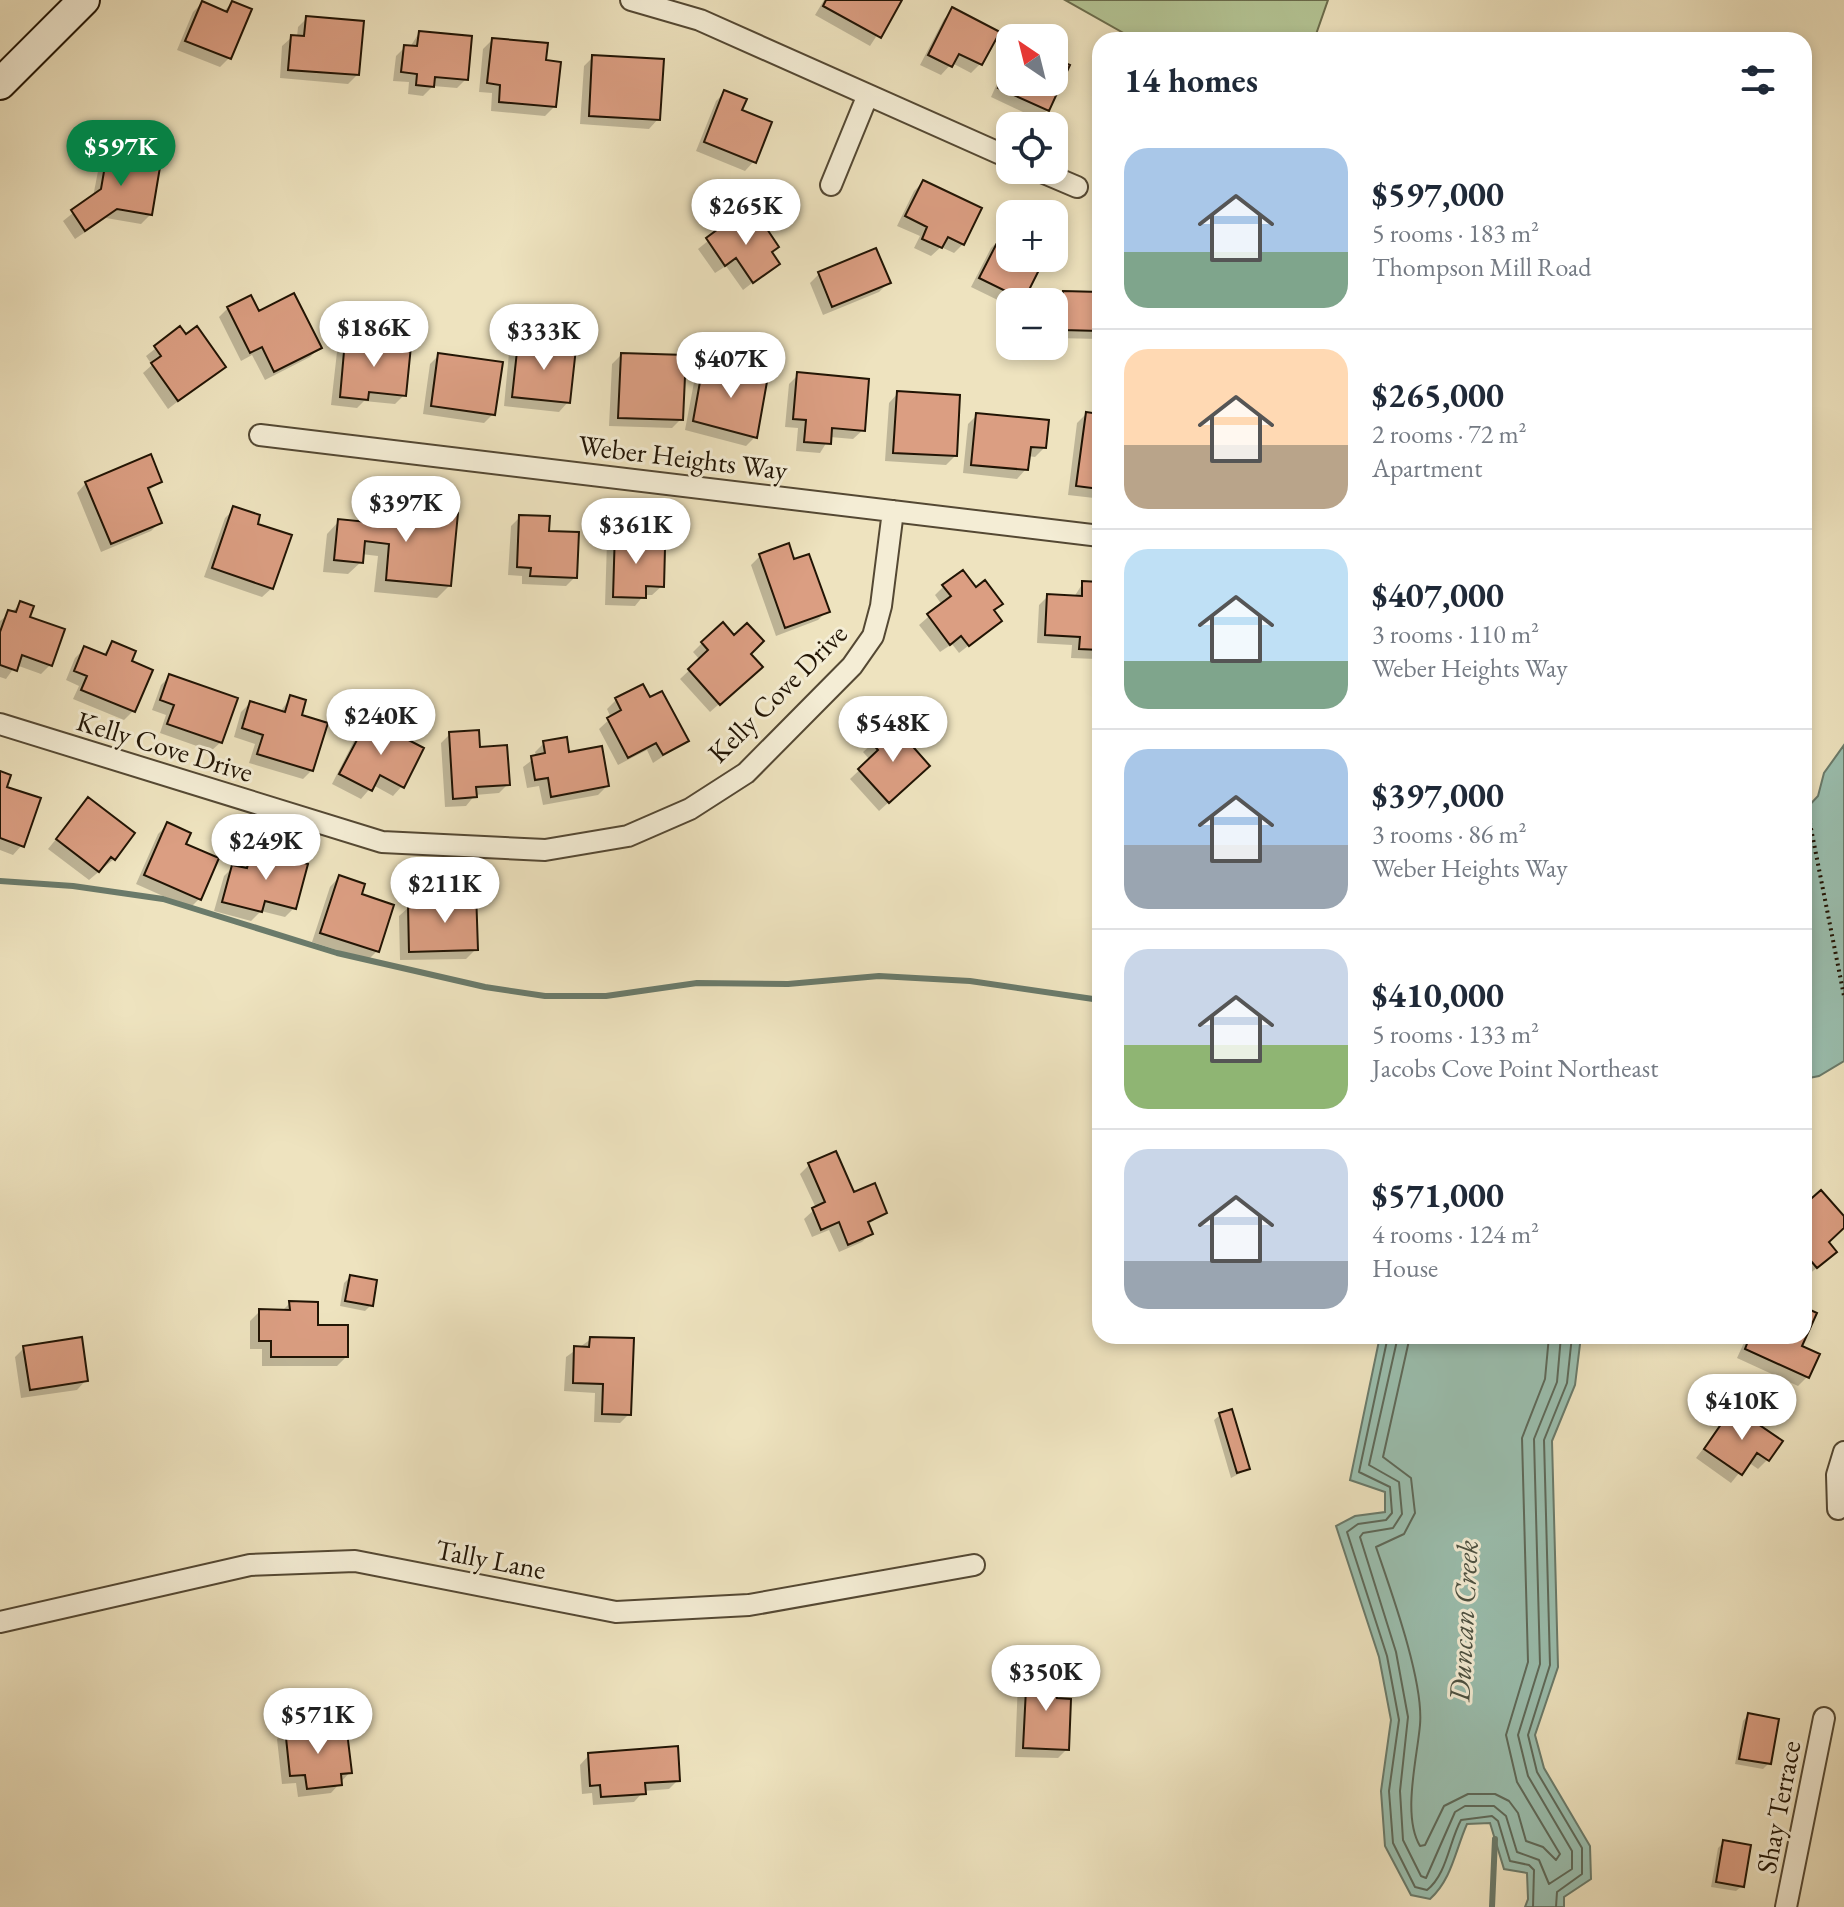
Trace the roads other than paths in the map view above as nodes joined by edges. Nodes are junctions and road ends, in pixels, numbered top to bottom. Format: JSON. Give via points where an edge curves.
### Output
{"nodes":[{"id":1,"x":84,"y":0,"type":"edge"},
{"id":2,"x":631,"y":0,"type":"edge"},
{"id":3,"x":0,"y":84,"type":"edge"},
{"id":4,"x":867,"y":97,"type":"junction"},
{"id":5,"x":996,"y":152,"type":"edge"},
{"id":6,"x":1068,"y":183,"type":"edge"},
{"id":7,"x":831,"y":185,"type":"dead end"},
{"id":8,"x":1077,"y":187,"type":"dead end"},
{"id":9,"x":260,"y":435,"type":"dead end"},
{"id":10,"x":893,"y":511,"type":"junction"},
{"id":11,"x":1092,"y":535,"type":"edge"},
{"id":12,"x":0,"y":724,"type":"edge"},
{"id":13,"x":1844,"y":1452,"type":"edge"},
{"id":14,"x":1838,"y":1509,"type":"dead end"},
{"id":15,"x":974,"y":1565,"type":"dead end"},
{"id":16,"x":0,"y":1622,"type":"edge"},
{"id":17,"x":1824,"y":1718,"type":"dead end"},
{"id":18,"x":1786,"y":1907,"type":"edge"}],
"edges":[{"from":1,"to":3,"type":"street"},
{"from":2,"to":4,"type":"street","via":[[700,20]]},
{"from":4,"to":5,"type":"street"},
{"from":4,"to":7,"type":"street"},
{"from":6,"to":8,"type":"street"},
{"from":9,"to":10,"type":"street","name":"Weber Heights Way"},
{"from":10,"to":11,"type":"street","name":"Weber Heights Way"},
{"from":10,"to":12,"type":"street","name":"Kelly Cove Drive","via":[[881,606],[873,636],[852,666],[746,773],[690,809],[628,836],[545,850],[382,842]]},
{"from":13,"to":14,"type":"street","via":[[1837,1475]]},
{"from":15,"to":16,"type":"street","name":"Tally Lane","via":[[749,1605],[616,1612],[355,1561],[250,1565]]},
{"from":17,"to":18,"type":"street","name":"Shay Terrace"}]}
